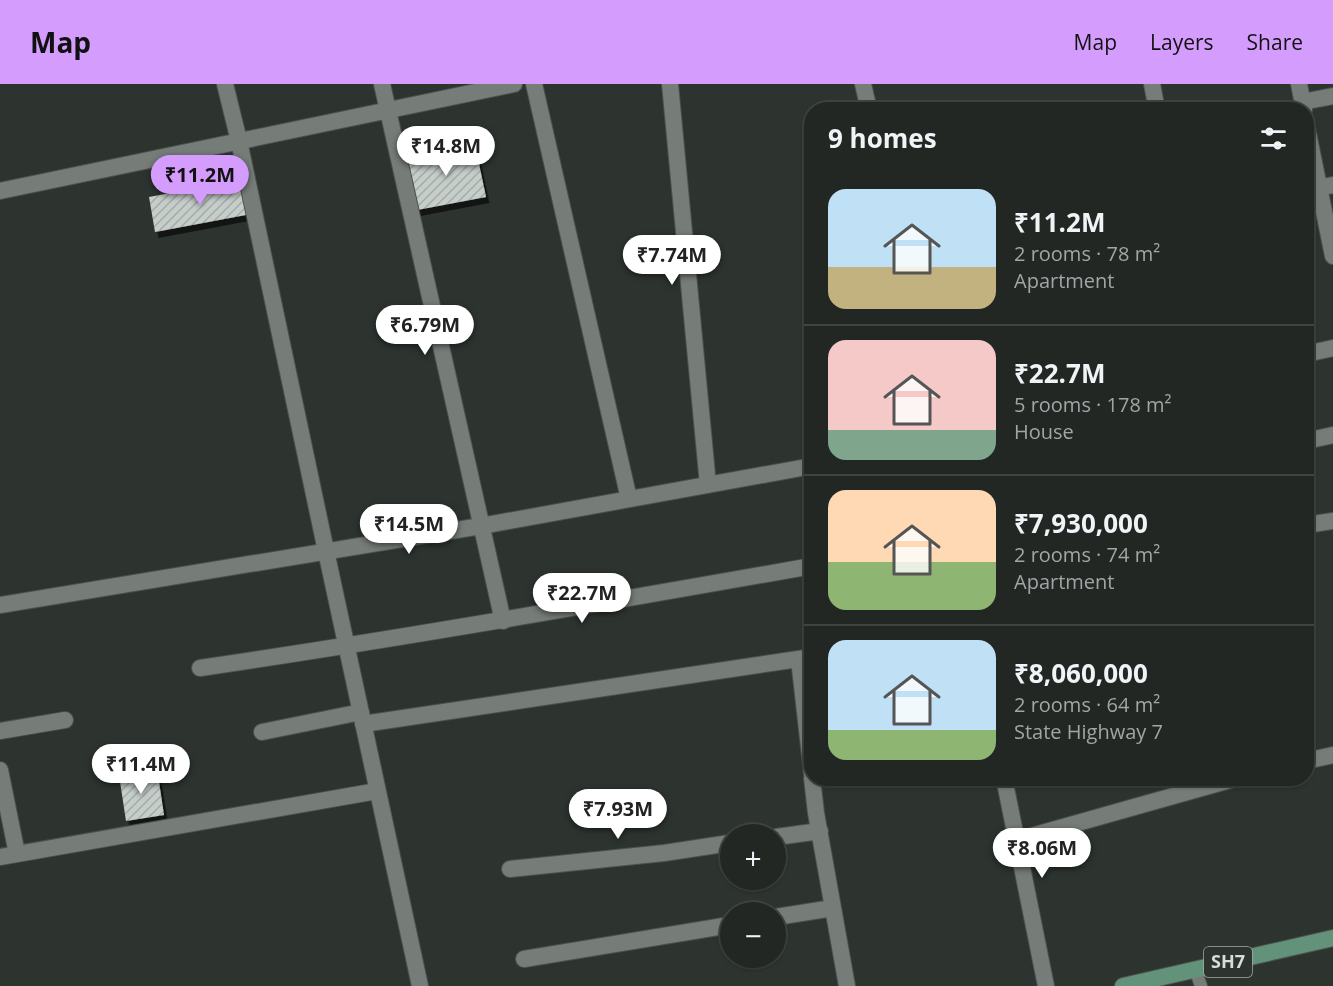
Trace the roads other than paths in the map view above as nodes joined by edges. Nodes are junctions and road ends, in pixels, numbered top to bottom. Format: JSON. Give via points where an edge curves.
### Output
{"nodes":[{"id":1,"x":225,"y":84,"type":"edge"},
{"id":2,"x":382,"y":84,"type":"edge"},
{"id":3,"x":514,"y":84,"type":"edge"},
{"id":4,"x":534,"y":84,"type":"edge"},
{"id":5,"x":669,"y":84,"type":"edge"},
{"id":6,"x":863,"y":84,"type":"edge"},
{"id":7,"x":1152,"y":84,"type":"edge"},
{"id":8,"x":1299,"y":84,"type":"edge"},
{"id":9,"x":1333,"y":96,"type":"edge"},
{"id":10,"x":867,"y":102,"type":"edge"},
{"id":11,"x":1155,"y":102,"type":"edge"},
{"id":12,"x":1302,"y":102,"type":"edge"},
{"id":13,"x":1314,"y":102,"type":"edge"},
{"id":14,"x":388,"y":110,"type":"junction"},
{"id":15,"x":239,"y":141,"type":"junction"},
{"id":16,"x":1314,"y":160,"type":"edge"},
{"id":17,"x":1320,"y":187,"type":"edge"},
{"id":18,"x":0,"y":190,"type":"edge"},
{"id":19,"x":1333,"y":256,"type":"edge"},
{"id":20,"x":1333,"y":348,"type":"edge"},
{"id":21,"x":1314,"y":352,"type":"edge"},
{"id":22,"x":1333,"y":435,"type":"edge"},
{"id":23,"x":1314,"y":439,"type":"edge"},
{"id":24,"x":804,"y":467,"type":"edge"},
{"id":25,"x":708,"y":485,"type":"junction"},
{"id":26,"x":629,"y":499,"type":"junction"},
{"id":27,"x":1333,"y":522,"type":"edge"},
{"id":28,"x":1314,"y":524,"type":"edge"},
{"id":29,"x":481,"y":526,"type":"junction"},
{"id":30,"x":326,"y":551,"type":"junction"},
{"id":31,"x":804,"y":567,"type":"edge"},
{"id":32,"x":0,"y":605,"type":"edge"},
{"id":33,"x":503,"y":621,"type":"junction"},
{"id":34,"x":346,"y":647,"type":"junction"},
{"id":35,"x":804,"y":658,"type":"edge"},
{"id":36,"x":200,"y":668,"type":"dead end"},
{"id":37,"x":362,"y":718,"type":"junction"},
{"id":38,"x":65,"y":720,"type":"dead end"},
{"id":39,"x":0,"y":731,"type":"edge"},
{"id":40,"x":262,"y":732,"type":"dead end"},
{"id":41,"x":1333,"y":755,"type":"edge"},
{"id":42,"x":1314,"y":759,"type":"edge"},
{"id":43,"x":0,"y":770,"type":"edge"},
{"id":44,"x":813,"y":786,"type":"edge"},
{"id":45,"x":1006,"y":786,"type":"edge"},
{"id":46,"x":1209,"y":786,"type":"edge"},
{"id":47,"x":377,"y":791,"type":"junction"},
{"id":48,"x":819,"y":831,"type":"junction"},
{"id":49,"x":786,"y":836,"type":"edge"},
{"id":50,"x":1017,"y":840,"type":"junction"},
{"id":51,"x":720,"y":845,"type":"edge"},
{"id":52,"x":17,"y":854,"type":"junction"},
{"id":53,"x":0,"y":857,"type":"edge"},
{"id":54,"x":510,"y":869,"type":"dead end"},
{"id":55,"x":833,"y":908,"type":"junction"},
{"id":56,"x":786,"y":915,"type":"edge"},
{"id":57,"x":720,"y":927,"type":"edge"},
{"id":58,"x":1333,"y":938,"type":"edge"},
{"id":59,"x":524,"y":959,"type":"dead end"},
{"id":60,"x":1195,"y":969,"type":"junction"},
{"id":61,"x":420,"y":986,"type":"edge"},
{"id":62,"x":847,"y":986,"type":"edge"},
{"id":63,"x":1046,"y":986,"type":"edge"},
{"id":64,"x":1123,"y":986,"type":"edge"},
{"id":65,"x":1201,"y":986,"type":"edge"}],
"edges":[{"from":1,"to":15,"type":"street"},
{"from":2,"to":14,"type":"street"},
{"from":3,"to":14,"type":"street"},
{"from":4,"to":26,"type":"street"},
{"from":5,"to":25,"type":"street"},
{"from":6,"to":10,"type":"street"},
{"from":7,"to":11,"type":"street"},
{"from":8,"to":12,"type":"street"},
{"from":9,"to":13,"type":"street"},
{"from":14,"to":15,"type":"street"},
{"from":14,"to":29,"type":"street"},
{"from":15,"to":18,"type":"street"},
{"from":15,"to":30,"type":"street"},
{"from":16,"to":17,"type":"street"},
{"from":17,"to":19,"type":"street"},
{"from":20,"to":21,"type":"street"},
{"from":22,"to":23,"type":"street"},
{"from":24,"to":25,"type":"street"},
{"from":25,"to":26,"type":"street"},
{"from":26,"to":29,"type":"street"},
{"from":27,"to":28,"type":"street"},
{"from":29,"to":30,"type":"street"},
{"from":29,"to":33,"type":"street"},
{"from":30,"to":32,"type":"street"},
{"from":30,"to":34,"type":"street"},
{"from":31,"to":33,"type":"street"},
{"from":33,"to":34,"type":"street"},
{"from":34,"to":36,"type":"street"},
{"from":34,"to":37,"type":"street"},
{"from":35,"to":37,"type":"street"},
{"from":37,"to":40,"type":"street"},
{"from":37,"to":47,"type":"street"},
{"from":38,"to":39,"type":"street"},
{"from":41,"to":42,"type":"street"},
{"from":43,"to":52,"type":"street"},
{"from":44,"to":48,"type":"street"},
{"from":45,"to":50,"type":"street"},
{"from":46,"to":50,"type":"street"},
{"from":47,"to":52,"type":"street"},
{"from":47,"to":61,"type":"street"},
{"from":48,"to":49,"type":"street"},
{"from":48,"to":55,"type":"street"},
{"from":50,"to":63,"type":"street"},
{"from":51,"to":54,"type":"street"},
{"from":52,"to":53,"type":"street"},
{"from":55,"to":56,"type":"street"},
{"from":55,"to":62,"type":"street"},
{"from":57,"to":59,"type":"street"},
{"from":58,"to":60,"type":"main road","number":"SH7"},
{"from":60,"to":64,"type":"main road","number":"SH7"},
{"from":60,"to":65,"type":"lane"}]}
